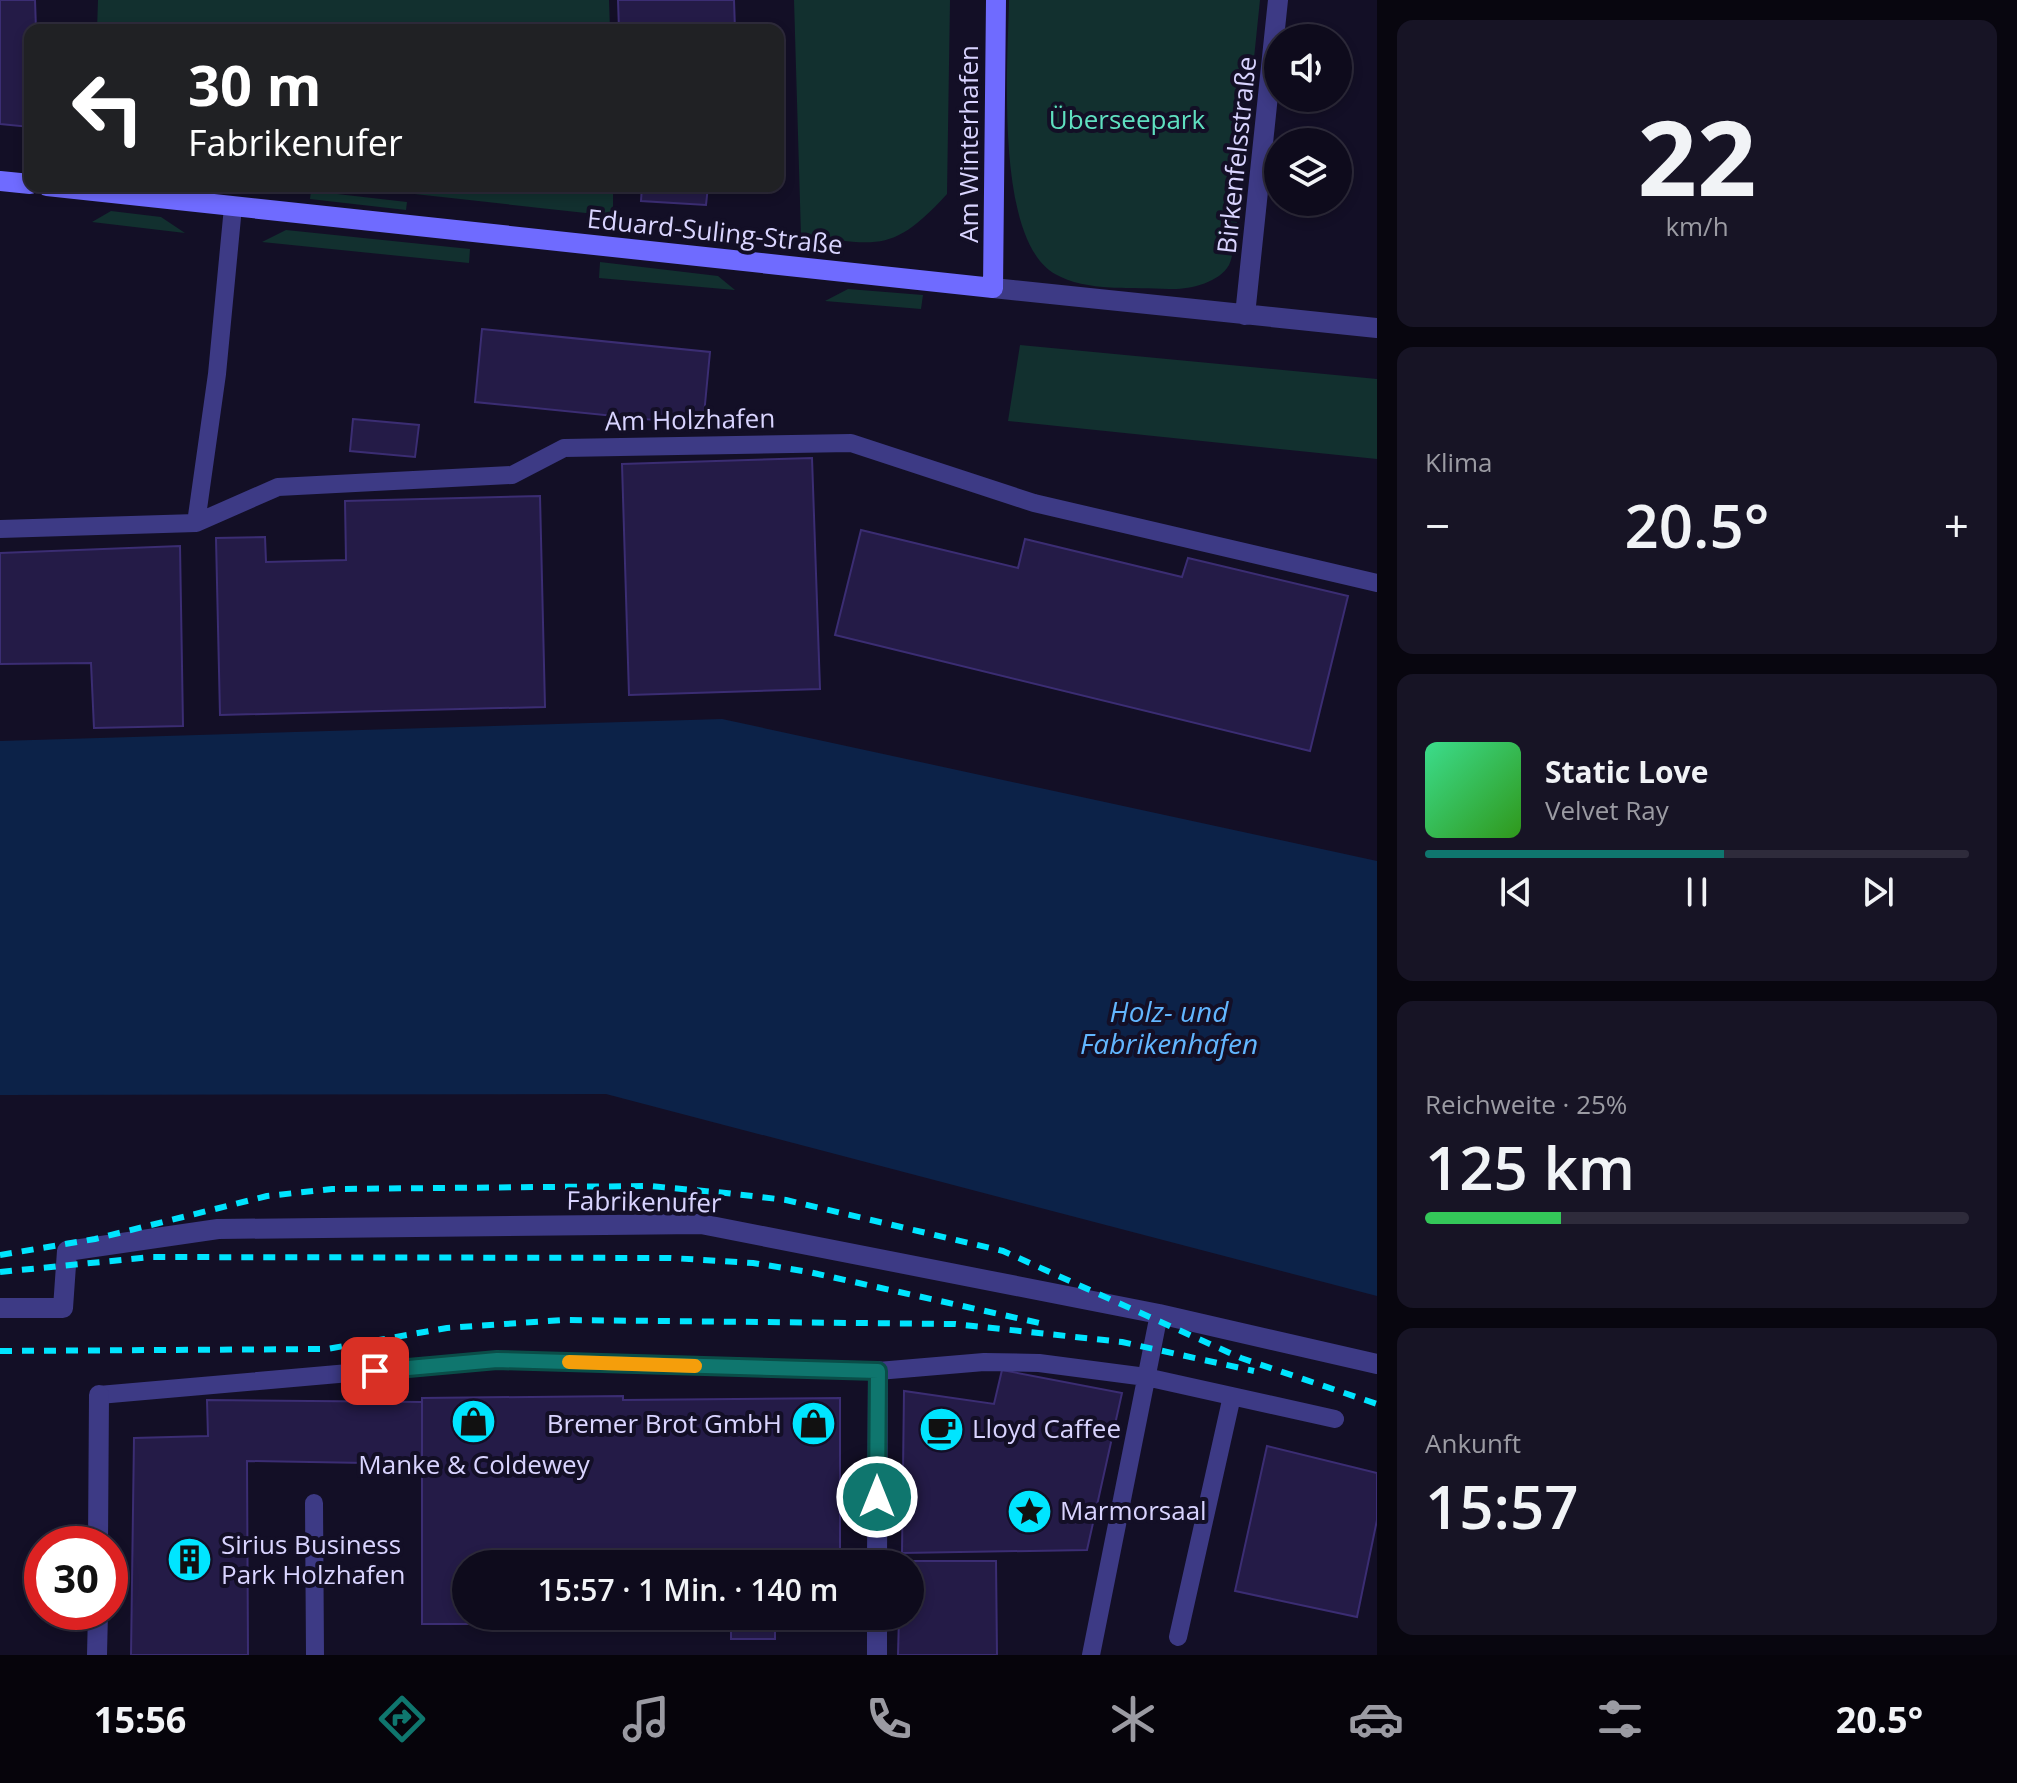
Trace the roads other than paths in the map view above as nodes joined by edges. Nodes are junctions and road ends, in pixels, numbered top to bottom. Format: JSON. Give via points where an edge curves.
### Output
{"nodes":[{"id":1,"x":996,"y":0,"type":"edge"},
{"id":2,"x":1278,"y":0,"type":"edge"},
{"id":3,"x":0,"y":181,"type":"edge"},
{"id":4,"x":24,"y":183,"type":"edge"},
{"id":5,"x":100,"y":192,"type":"edge"},
{"id":6,"x":233,"y":207,"type":"junction"},
{"id":7,"x":993,"y":288,"type":"junction"},
{"id":8,"x":1245,"y":315,"type":"junction"},
{"id":9,"x":1377,"y":328,"type":"edge"},
{"id":10,"x":196,"y":523,"type":"junction"},
{"id":11,"x":0,"y":529,"type":"edge"},
{"id":12,"x":1377,"y":583,"type":"edge"},
{"id":13,"x":0,"y":1308,"type":"edge"},
{"id":14,"x":1159,"y":1314,"type":"junction"},
{"id":15,"x":1377,"y":1364,"type":"edge"},
{"id":16,"x":878,"y":1371,"type":"junction"},
{"id":17,"x":1146,"y":1377,"type":"junction"},
{"id":18,"x":99,"y":1395,"type":"joint"},
{"id":19,"x":1232,"y":1396,"type":"junction"},
{"id":20,"x":1335,"y":1419,"type":"dead end"},
{"id":21,"x":314,"y":1503,"type":"dead end"},
{"id":22,"x":98,"y":1526,"type":"edge"},
{"id":23,"x":877,"y":1550,"type":"edge"},
{"id":24,"x":98,"y":1630,"type":"edge"},
{"id":25,"x":877,"y":1630,"type":"edge"},
{"id":26,"x":1178,"y":1637,"type":"dead end"},
{"id":27,"x":97,"y":1655,"type":"edge"},
{"id":28,"x":315,"y":1655,"type":"edge"},
{"id":29,"x":877,"y":1655,"type":"edge"},
{"id":30,"x":1091,"y":1655,"type":"edge"}],
"edges":[{"from":1,"to":7,"type":"street","name":"Am Winterhafen"},
{"from":2,"to":8,"type":"street","name":"Birkenfelsstraße"},
{"from":3,"to":4,"type":"street"},
{"from":5,"to":6,"type":"street","name":"Eduard-Suling-Straße"},
{"from":6,"to":7,"type":"street","name":"Eduard-Suling-Straße"},
{"from":6,"to":10,"type":"lane"},
{"from":7,"to":8,"type":"street","name":"Eduard-Suling-Straße"},
{"from":8,"to":9,"type":"street","name":"Eduard-Suling-Straße"},
{"from":10,"to":11,"type":"lane","name":"Am Holzhafen"},
{"from":10,"to":12,"type":"lane","name":"Am Holzhafen","via":[[278,487],[512,475],[564,448],[851,443],[1034,503]]},
{"from":13,"to":14,"type":"street","name":"Fabrikenufer","via":[[63,1308],[67,1251],[218,1229],[701,1224]]},
{"from":14,"to":15,"type":"street","name":"Fabrikenufer"},
{"from":14,"to":17,"type":"lane"},
{"from":16,"to":17,"type":"lane","via":[[1039,1363]]},
{"from":16,"to":18,"type":"lane","via":[[497,1360]]},
{"from":16,"to":23,"type":"street"},
{"from":17,"to":19,"type":"lane"},
{"from":17,"to":30,"type":"lane"},
{"from":18,"to":22,"type":"street"},
{"from":19,"to":20,"type":"lane"},
{"from":19,"to":26,"type":"lane"},
{"from":21,"to":28,"type":"lane"},
{"from":24,"to":27,"type":"street"},
{"from":25,"to":29,"type":"street"}]}
